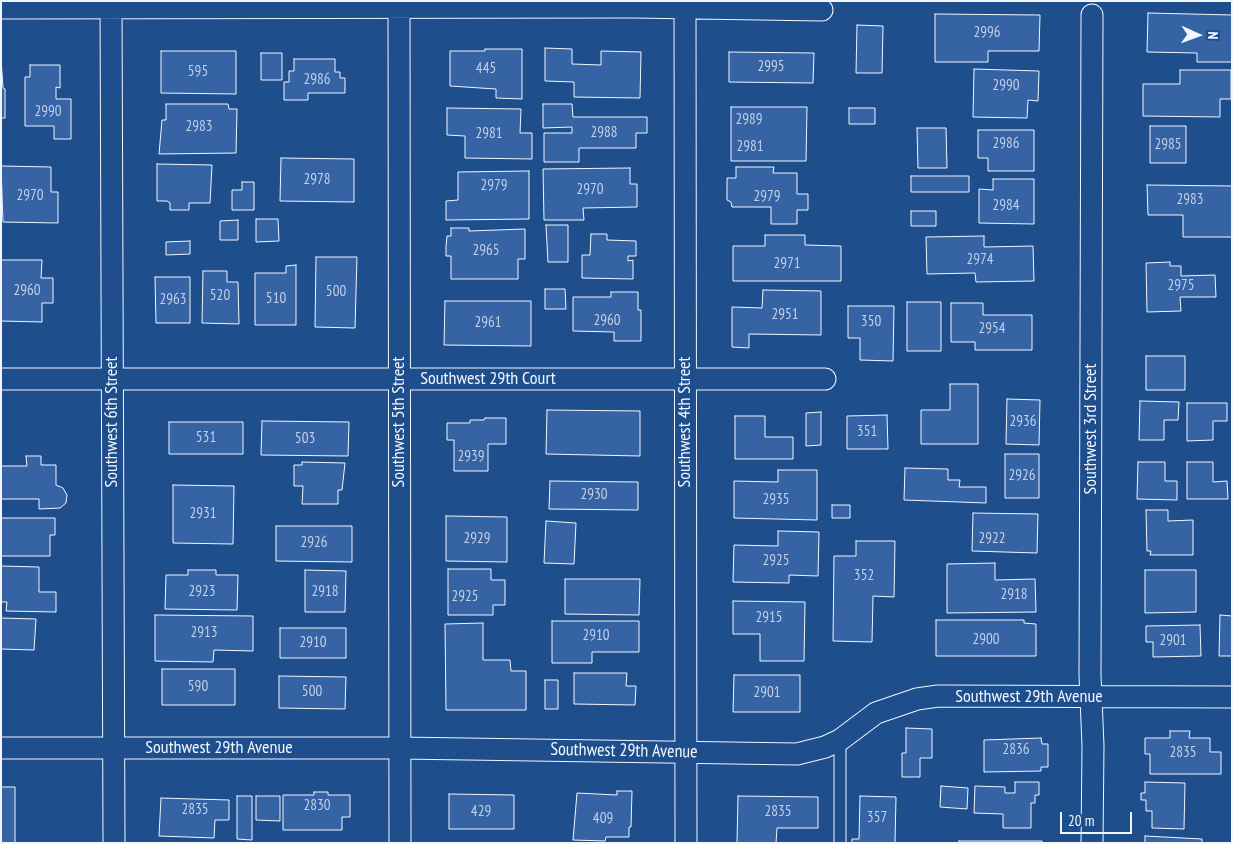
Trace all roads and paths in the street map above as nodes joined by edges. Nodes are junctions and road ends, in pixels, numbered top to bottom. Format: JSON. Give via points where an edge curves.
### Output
{"nodes":[{"id":1,"x":399,"y":4,"type":"edge"},
{"id":2,"x":685,"y":4,"type":"edge"},
{"id":3,"x":111,"y":5,"type":"edge"},
{"id":4,"x":1,"y":8,"type":"edge"},
{"id":5,"x":822,"y":10,"type":"dead end"},
{"id":6,"x":1092,"y":15,"type":"dead end"},
{"id":7,"x":1,"y":379,"type":"edge"},
{"id":8,"x":112,"y":379,"type":"junction"},
{"id":9,"x":399,"y":379,"type":"junction"},
{"id":10,"x":684,"y":379,"type":"junction"},
{"id":11,"x":825,"y":379,"type":"dead end"},
{"id":12,"x":1232,"y":697,"type":"edge"},
{"id":13,"x":1091,"y":698,"type":"junction"},
{"id":14,"x":840,"y":740,"type":"junction"},
{"id":15,"x":1,"y":748,"type":"edge"},
{"id":16,"x":114,"y":748,"type":"junction"},
{"id":17,"x":400,"y":748,"type":"junction"},
{"id":18,"x":686,"y":752,"type":"junction"},
{"id":19,"x":114,"y":843,"type":"edge"},
{"id":20,"x":400,"y":843,"type":"edge"},
{"id":21,"x":686,"y":843,"type":"edge"},
{"id":22,"x":840,"y":843,"type":"edge"},
{"id":23,"x":1092,"y":843,"type":"edge"}],
"edges":[{"from":1,"to":2,"type":"street"},
{"from":1,"to":3,"type":"street"},
{"from":1,"to":9,"type":"street","name":"Southwest 5th Street"},
{"from":2,"to":5,"type":"street"},
{"from":2,"to":10,"type":"street","name":"Southwest 4th Street"},
{"from":3,"to":4,"type":"street"},
{"from":3,"to":8,"type":"street","name":"Southwest 6th Street"},
{"from":6,"to":13,"type":"street","name":"Southwest 3rd Street"},
{"from":7,"to":8,"type":"street","name":"Southwest 29th Court"},
{"from":8,"to":9,"type":"street","name":"Southwest 29th Court"},
{"from":8,"to":16,"type":"street","name":"Southwest 6th Street"},
{"from":9,"to":10,"type":"street","name":"Southwest 29th Court"},
{"from":9,"to":17,"type":"street","name":"Southwest 5th Street"},
{"from":10,"to":11,"type":"street","name":"Southwest 29th Court"},
{"from":10,"to":18,"type":"street","name":"Southwest 4th Street"},
{"from":12,"to":13,"type":"street","name":"Southwest 29th Avenue"},
{"from":13,"to":14,"type":"street","name":"Southwest 29th Avenue","via":[[938,696],[918,699],[876,713]]},
{"from":13,"to":23,"type":"street","name":"Southwest 3rd Street"},
{"from":14,"to":18,"type":"street","name":"Southwest 29th Avenue","via":[[797,754]]},
{"from":14,"to":22,"type":"lane"},
{"from":15,"to":16,"type":"street","name":"Southwest 29th Avenue"},
{"from":16,"to":17,"type":"street","name":"Southwest 29th Avenue"},
{"from":16,"to":19,"type":"street","name":"Southwest 6th Street"},
{"from":17,"to":18,"type":"street","name":"Southwest 29th Avenue"},
{"from":17,"to":20,"type":"street","name":"Southwest 5th Street"},
{"from":18,"to":21,"type":"street","name":"Southwest 4th Street"}]}
